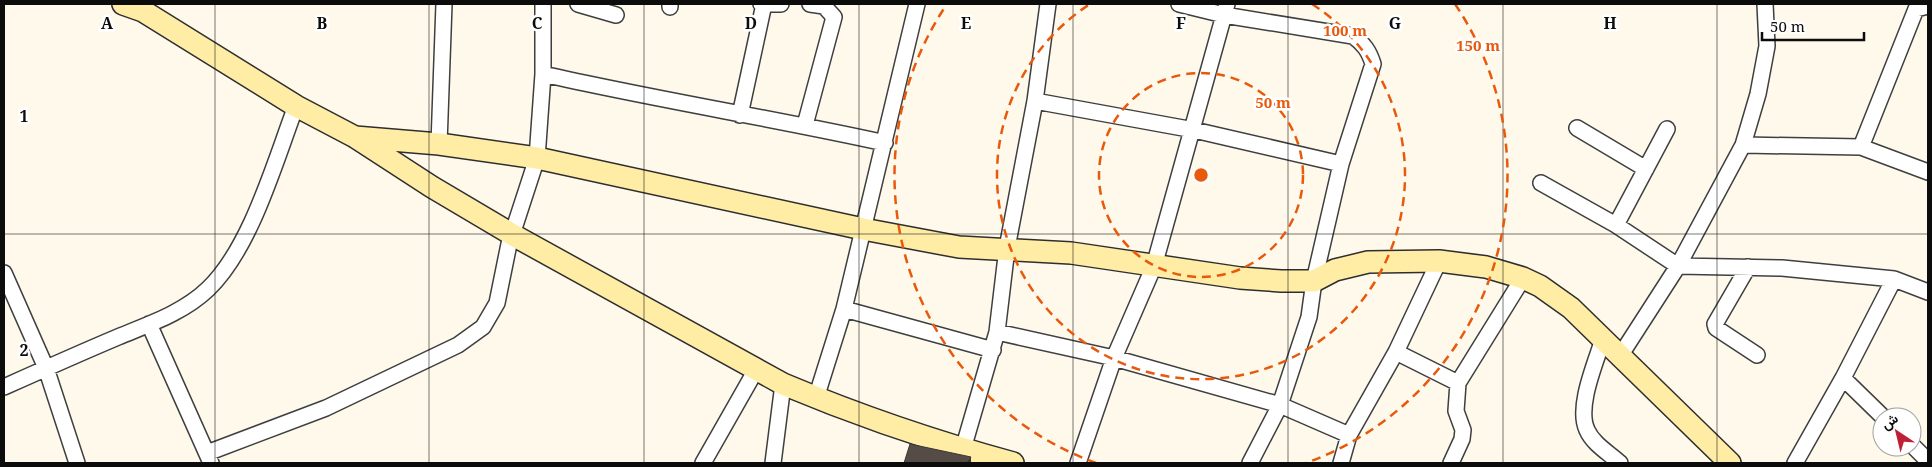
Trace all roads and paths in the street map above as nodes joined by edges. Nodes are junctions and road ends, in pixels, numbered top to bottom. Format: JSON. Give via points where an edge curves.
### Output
{"nodes":[{"id":1,"x":123,"y":4,"type":"edge"},
{"id":2,"x":444,"y":4,"type":"edge"},
{"id":3,"x":542,"y":4,"type":"edge"},
{"id":4,"x":578,"y":4,"type":"edge"},
{"id":5,"x":762,"y":4,"type":"edge"},
{"id":6,"x":781,"y":4,"type":"edge"},
{"id":7,"x":810,"y":4,"type":"edge"},
{"id":8,"x":917,"y":4,"type":"edge"},
{"id":9,"x":1048,"y":4,"type":"edge"},
{"id":10,"x":1179,"y":4,"type":"edge"},
{"id":11,"x":1766,"y":4,"type":"edge"},
{"id":12,"x":1919,"y":6,"type":"edge"},
{"id":13,"x":1226,"y":10,"type":"edge"},
{"id":14,"x":616,"y":15,"type":"dead end"},
{"id":15,"x":544,"y":74,"type":"junction"},
{"id":16,"x":1035,"y":101,"type":"junction"},
{"id":17,"x":296,"y":106,"type":"junction"},
{"id":18,"x":740,"y":115,"type":"junction"},
{"id":19,"x":805,"y":125,"type":"junction"},
{"id":20,"x":1577,"y":128,"type":"dead end"},
{"id":21,"x":1668,"y":129,"type":"dead end"},
{"id":22,"x":1194,"y":130,"type":"junction"},
{"id":23,"x":355,"y":137,"type":"junction"},
{"id":24,"x":885,"y":143,"type":"junction"},
{"id":25,"x":439,"y":144,"type":"junction"},
{"id":26,"x":1743,"y":145,"type":"junction"},
{"id":27,"x":1861,"y":147,"type":"junction"},
{"id":28,"x":537,"y":158,"type":"junction"},
{"id":29,"x":1341,"y":164,"type":"junction"},
{"id":30,"x":1646,"y":168,"type":"junction"},
{"id":31,"x":1928,"y":172,"type":"edge"},
{"id":32,"x":1541,"y":183,"type":"dead end"},
{"id":33,"x":1616,"y":225,"type":"junction"},
{"id":34,"x":863,"y":229,"type":"junction"},
{"id":35,"x":513,"y":235,"type":"junction"},
{"id":36,"x":1007,"y":248,"type":"junction"},
{"id":37,"x":1439,"y":261,"type":"junction"},
{"id":38,"x":1154,"y":266,"type":"junction"},
{"id":39,"x":1678,"y":266,"type":"junction"},
{"id":40,"x":1748,"y":267,"type":"junction"},
{"id":41,"x":4,"y":273,"type":"edge"},
{"id":42,"x":1523,"y":278,"type":"junction"},
{"id":43,"x":1894,"y":279,"type":"junction"},
{"id":44,"x":1314,"y":280,"type":"junction"},
{"id":45,"x":1928,"y":292,"type":"edge"},
{"id":46,"x":844,"y":309,"type":"junction"},
{"id":47,"x":149,"y":324,"type":"junction"},
{"id":48,"x":997,"y":332,"type":"junction"},
{"id":49,"x":1604,"y":339,"type":"junction"},
{"id":50,"x":993,"y":350,"type":"junction"},
{"id":51,"x":1396,"y":352,"type":"junction"},
{"id":52,"x":1758,"y":355,"type":"dead end"},
{"id":53,"x":1620,"y":356,"type":"junction"},
{"id":54,"x":1114,"y":358,"type":"junction"},
{"id":55,"x":46,"y":368,"type":"junction"},
{"id":56,"x":757,"y":368,"type":"junction"},
{"id":57,"x":1843,"y":378,"type":"junction"},
{"id":58,"x":1458,"y":383,"type":"junction"},
{"id":59,"x":783,"y":384,"type":"junction"},
{"id":60,"x":4,"y":387,"type":"edge"},
{"id":61,"x":816,"y":398,"type":"junction"},
{"id":62,"x":1280,"y":405,"type":"junction"},
{"id":63,"x":1873,"y":407,"type":"edge"},
{"id":64,"x":1348,"y":435,"type":"junction"},
{"id":65,"x":963,"y":448,"type":"junction"},
{"id":66,"x":209,"y":458,"type":"edge"},
{"id":67,"x":77,"y":463,"type":"edge"},
{"id":68,"x":703,"y":463,"type":"edge"},
{"id":69,"x":773,"y":463,"type":"edge"},
{"id":70,"x":1013,"y":463,"type":"edge"},
{"id":71,"x":1078,"y":463,"type":"edge"},
{"id":72,"x":1250,"y":463,"type":"edge"},
{"id":73,"x":1341,"y":463,"type":"edge"},
{"id":74,"x":1451,"y":463,"type":"edge"},
{"id":75,"x":1620,"y":463,"type":"edge"},
{"id":76,"x":1730,"y":463,"type":"edge"},
{"id":77,"x":1795,"y":463,"type":"edge"}],
"edges":[{"from":1,"to":17,"type":"street","via":[[143,11]]},
{"from":2,"to":25,"type":"street"},
{"from":3,"to":15,"type":"street"},
{"from":4,"to":14,"type":"street"},
{"from":5,"to":6,"type":"street"},
{"from":5,"to":18,"type":"street"},
{"from":7,"to":19,"type":"street","via":[[824,6],[834,17]]},
{"from":8,"to":24,"type":"street"},
{"from":9,"to":16,"type":"street"},
{"from":10,"to":13,"type":"street"},
{"from":11,"to":26,"type":"street","via":[[1767,46],[1758,94]]},
{"from":12,"to":27,"type":"street"},
{"from":13,"to":22,"type":"street"},
{"from":13,"to":29,"type":"street","via":[[1353,36],[1370,53],[1373,64]]},
{"from":15,"to":18,"type":"street"},
{"from":15,"to":28,"type":"street"},
{"from":16,"to":22,"type":"street"},
{"from":16,"to":36,"type":"street"},
{"from":17,"to":23,"type":"street"},
{"from":17,"to":47,"type":"street","via":[[245,234],[222,273],[197,299],[174,314]]},
{"from":18,"to":19,"type":"street"},
{"from":19,"to":24,"type":"street"},
{"from":20,"to":30,"type":"street"},
{"from":21,"to":30,"type":"street"},
{"from":22,"to":29,"type":"street"},
{"from":22,"to":38,"type":"street"},
{"from":23,"to":25,"type":"street"},
{"from":23,"to":35,"type":"street"},
{"from":24,"to":34,"type":"street"},
{"from":25,"to":28,"type":"street"},
{"from":26,"to":27,"type":"street"},
{"from":26,"to":39,"type":"street"},
{"from":27,"to":31,"type":"street"},
{"from":28,"to":34,"type":"street"},
{"from":28,"to":35,"type":"street"},
{"from":29,"to":44,"type":"street"},
{"from":30,"to":33,"type":"street"},
{"from":32,"to":33,"type":"street"},
{"from":33,"to":39,"type":"street"},
{"from":34,"to":36,"type":"street","via":[[959,247]]},
{"from":34,"to":46,"type":"street"},
{"from":35,"to":56,"type":"street"},
{"from":35,"to":66,"type":"street","via":[[497,303],[483,327],[458,346]]},
{"from":36,"to":38,"type":"street","via":[[1071,253]]},
{"from":36,"to":48,"type":"street"},
{"from":37,"to":42,"type":"street","via":[[1486,267]]},
{"from":37,"to":44,"type":"street","via":[[1354,264]]},
{"from":37,"to":51,"type":"street"},
{"from":38,"to":44,"type":"street","via":[[1240,278]]},
{"from":38,"to":54,"type":"street"},
{"from":39,"to":40,"type":"street"},
{"from":39,"to":53,"type":"street"},
{"from":40,"to":43,"type":"street"},
{"from":40,"to":52,"type":"street","via":[[1715,324],[1720,332]]},
{"from":41,"to":55,"type":"street"},
{"from":42,"to":49,"type":"street","via":[[1571,308]]},
{"from":42,"to":58,"type":"street"},
{"from":43,"to":45,"type":"street"},
{"from":43,"to":57,"type":"street"},
{"from":44,"to":62,"type":"street","via":[[1309,316]]},
{"from":46,"to":50,"type":"street"},
{"from":46,"to":61,"type":"street"},
{"from":47,"to":55,"type":"street"},
{"from":47,"to":66,"type":"street"},
{"from":48,"to":50,"type":"street"},
{"from":48,"to":54,"type":"street"},
{"from":49,"to":53,"type":"street"},
{"from":49,"to":75,"type":"street","via":[[1583,405],[1584,420],[1596,443]]},
{"from":50,"to":65,"type":"street"},
{"from":51,"to":58,"type":"street"},
{"from":51,"to":64,"type":"street"},
{"from":53,"to":76,"type":"street"},
{"from":54,"to":62,"type":"street"},
{"from":54,"to":71,"type":"street"},
{"from":55,"to":60,"type":"street"},
{"from":55,"to":67,"type":"street"},
{"from":56,"to":59,"type":"street"},
{"from":56,"to":68,"type":"street"},
{"from":57,"to":63,"type":"street"},
{"from":57,"to":77,"type":"street"},
{"from":58,"to":74,"type":"street","via":[[1456,411],[1462,424],[1462,439]]},
{"from":59,"to":61,"type":"street"},
{"from":59,"to":69,"type":"street"},
{"from":61,"to":65,"type":"street"},
{"from":62,"to":64,"type":"street"},
{"from":62,"to":72,"type":"street"},
{"from":64,"to":73,"type":"street"},
{"from":65,"to":70,"type":"street"}]}
